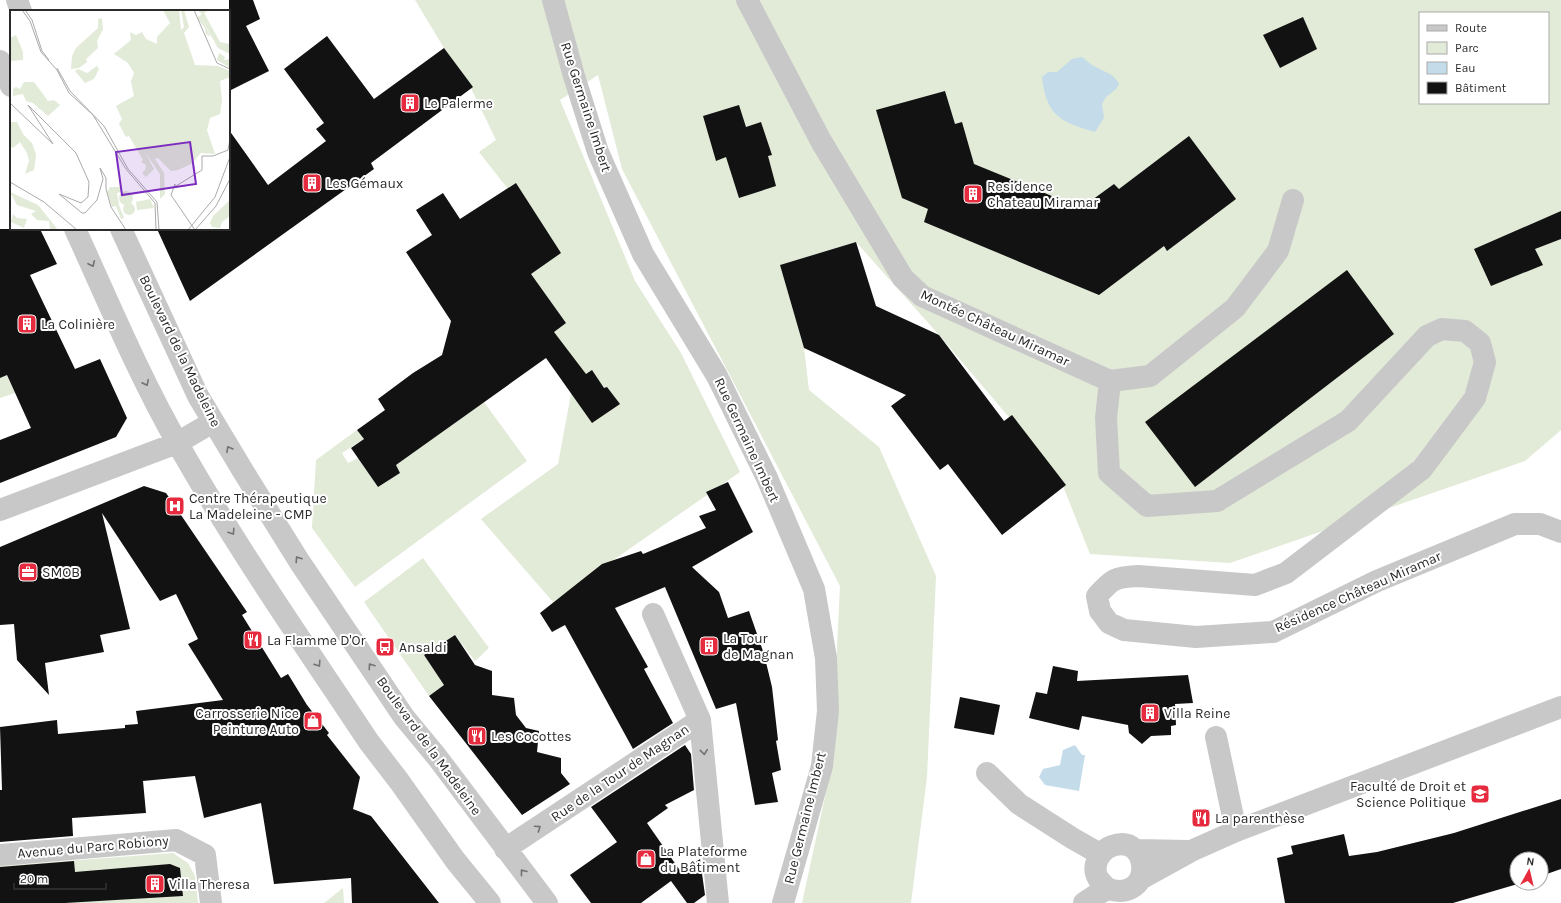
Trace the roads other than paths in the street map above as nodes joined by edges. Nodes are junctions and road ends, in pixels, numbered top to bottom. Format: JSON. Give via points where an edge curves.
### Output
{"nodes":[{"id":1,"x":17,"y":0,"type":"edge"},
{"id":2,"x":553,"y":0,"type":"edge"},
{"id":3,"x":747,"y":0,"type":"edge"},
{"id":4,"x":21,"y":10,"type":"edge"},
{"id":5,"x":0,"y":61,"type":"edge"},
{"id":6,"x":10,"y":84,"type":"edge"},
{"id":7,"x":1293,"y":200,"type":"dead end"},
{"id":8,"x":75,"y":230,"type":"edge"},
{"id":9,"x":121,"y":230,"type":"edge"},
{"id":10,"x":1110,"y":381,"type":"junction"},
{"id":11,"x":213,"y":422,"type":"junction"},
{"id":12,"x":177,"y":443,"type":"junction"},
{"id":13,"x":0,"y":510,"type":"edge"},
{"id":14,"x":1561,"y":532,"type":"edge"},
{"id":15,"x":653,"y":614,"type":"dead end"},
{"id":16,"x":1561,"y":707,"type":"edge"},
{"id":17,"x":700,"y":720,"type":"junction"},
{"id":18,"x":1216,"y":736,"type":"dead end"},
{"id":19,"x":986,"y":773,"type":"dead end"},
{"id":20,"x":1236,"y":831,"type":"junction"},
{"id":21,"x":505,"y":849,"type":"junction"},
{"id":22,"x":1136,"y":850,"type":"junction"},
{"id":23,"x":1191,"y":851,"type":"junction"},
{"id":24,"x":1100,"y":854,"type":"junction"},
{"id":25,"x":0,"y":855,"type":"edge"},
{"id":26,"x":1142,"y":878,"type":"junction"},
{"id":27,"x":1108,"y":889,"type":"junction"},
{"id":28,"x":211,"y":903,"type":"edge"},
{"id":29,"x":490,"y":903,"type":"edge"},
{"id":30,"x":547,"y":903,"type":"edge"},
{"id":31,"x":718,"y":903,"type":"edge"},
{"id":32,"x":783,"y":903,"type":"edge"},
{"id":33,"x":1084,"y":903,"type":"edge"}],
"edges":[{"from":1,"to":4,"type":"street"},
{"from":2,"to":32,"type":"street","name":"Rue Germaine Imbert","via":[[598,152],[640,247],[717,376],[767,478],[814,589],[826,658],[828,711],[822,766]]},
{"from":3,"to":10,"type":"street","name":"Montée Château Miramar","via":[[820,140],[903,278],[922,296]]},
{"from":5,"to":6,"type":"street"},
{"from":7,"to":10,"type":"street","via":[[1278,252],[1235,308],[1150,376]]},
{"from":8,"to":12,"type":"street","one_way":true},
{"from":9,"to":11,"type":"street","name":"Boulevard de la Madeleine","via":[[198,396]]},
{"from":10,"to":14,"type":"street","name":"Résidence Château Miramar","via":[[1106,418],[1109,473],[1147,506],[1216,501],[1348,421],[1427,336],[1442,329],[1465,331],[1480,343],[1485,362],[1475,398],[1422,469],[1286,573],[1255,585],[1138,576],[1120,577],[1098,596],[1100,611],[1109,623],[1124,630],[1196,637],[1273,632],[1378,581],[1515,524],[1540,524]]},
{"from":11,"to":12,"type":"street"},
{"from":21,"to":11,"type":"street","name":"Boulevard de la Madeleine","one_way":true,"via":[[404,717],[299,561]]},
{"from":12,"to":13,"type":"street"},
{"from":12,"to":29,"type":"street","one_way":true,"via":[[207,494],[369,742],[455,860]]},
{"from":15,"to":17,"type":"street"},
{"from":16,"to":20,"type":"street"},
{"from":21,"to":17,"type":"street","name":"Rue de la Tour de Magnan","one_way":true},
{"from":17,"to":31,"type":"street","name":"Rue de la Tour de Magnan","one_way":true},
{"from":18,"to":20,"type":"street"},
{"from":19,"to":24,"type":"street","via":[[1019,804]]},
{"from":20,"to":23,"type":"street"},
{"from":30,"to":21,"type":"street","name":"Boulevard de la Madeleine","one_way":true},
{"from":22,"to":23,"type":"street"},
{"from":22,"to":24,"type":"street","via":[[1130,846],[1113,845]]},
{"from":22,"to":26,"type":"street","via":[[1144,870]]},
{"from":23,"to":26,"type":"street"},
{"from":24,"to":27,"type":"street","via":[[1097,861],[1097,878]]},
{"from":25,"to":28,"type":"street","name":"Avenue du Parc Robiony","via":[[176,840],[205,855]]},
{"from":26,"to":27,"type":"street","via":[[1134,888],[1126,891],[1116,892]]},
{"from":27,"to":33,"type":"street"}]}
